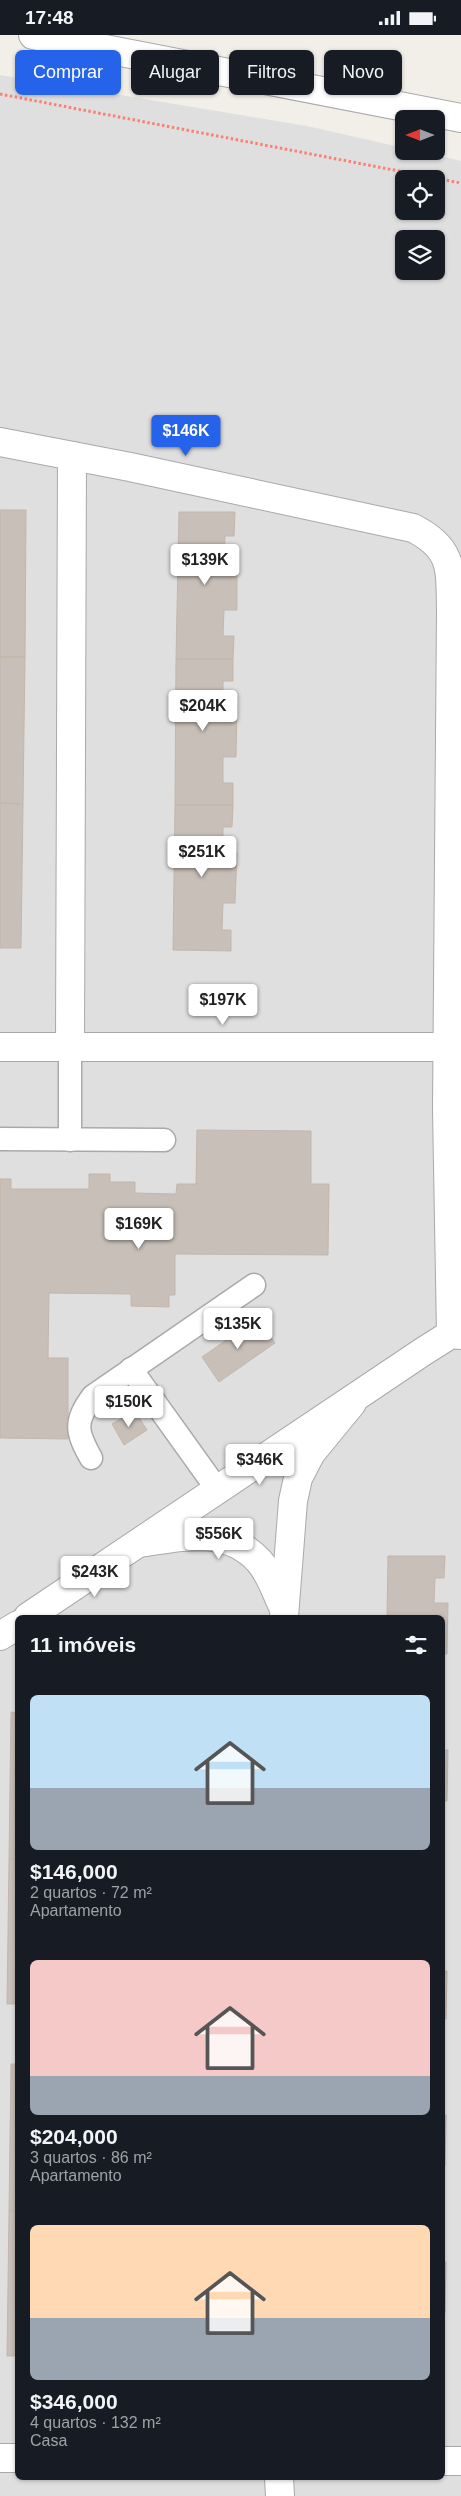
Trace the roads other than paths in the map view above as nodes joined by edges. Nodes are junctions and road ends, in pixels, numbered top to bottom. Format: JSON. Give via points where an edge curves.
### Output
{"nodes":[{"id":1,"x":33,"y":35,"type":"edge"},
{"id":2,"x":461,"y":118,"type":"edge"},
{"id":3,"x":0,"y":442,"type":"edge"},
{"id":4,"x":72,"y":455,"type":"junction"},
{"id":5,"x":0,"y":1047,"type":"edge"},
{"id":6,"x":70,"y":1047,"type":"junction"},
{"id":7,"x":447,"y":1047,"type":"junction"},
{"id":8,"x":0,"y":1139,"type":"edge"},
{"id":9,"x":70,"y":1140,"type":"junction"},
{"id":10,"x":164,"y":1140,"type":"dead end"},
{"id":11,"x":254,"y":1285,"type":"dead end"},
{"id":12,"x":456,"y":1334,"type":"edge"},
{"id":13,"x":131,"y":1369,"type":"junction"},
{"id":14,"x":358,"y":1395,"type":"junction"},
{"id":15,"x":91,"y":1458,"type":"dead end"},
{"id":16,"x":218,"y":1489,"type":"junction"},
{"id":17,"x":139,"y":1543,"type":"junction"},
{"id":18,"x":284,"y":1613,"type":"edge"},
{"id":19,"x":31,"y":1615,"type":"edge"},
{"id":20,"x":15,"y":1627,"type":"edge"},
{"id":21,"x":0,"y":1636,"type":"edge"},
{"id":22,"x":0,"y":2458,"type":"edge"},
{"id":23,"x":15,"y":2458,"type":"edge"},
{"id":24,"x":445,"y":2461,"type":"edge"},
{"id":25,"x":461,"y":2461,"type":"edge"},
{"id":26,"x":279,"y":2480,"type":"edge"},
{"id":27,"x":280,"y":2496,"type":"edge"}],
"edges":[{"from":1,"to":2,"type":"street"},
{"from":3,"to":4,"type":"street"},
{"from":4,"to":6,"type":"street"},
{"from":4,"to":7,"type":"street","via":[[413,528],[433,538],[445,555],[450,578],[451,611]]},
{"from":5,"to":6,"type":"street"},
{"from":6,"to":7,"type":"street"},
{"from":6,"to":9,"type":"lane"},
{"from":7,"to":12,"type":"street","via":[[448,1240]]},
{"from":8,"to":9,"type":"lane"},
{"from":9,"to":10,"type":"lane"},
{"from":11,"to":13,"type":"lane"},
{"from":12,"to":14,"type":"street"},
{"from":13,"to":15,"type":"lane","via":[[93,1396],[80,1414],[78,1435]]},
{"from":13,"to":16,"type":"lane"},
{"from":14,"to":16,"type":"street"},
{"from":14,"to":18,"type":"street","via":[[311,1453],[298,1478],[293,1501]]},
{"from":16,"to":17,"type":"street"},
{"from":17,"to":18,"type":"street","via":[[215,1535],[237,1544],[260,1562]]},
{"from":17,"to":19,"type":"street"},
{"from":20,"to":21,"type":"street"},
{"from":22,"to":23,"type":"street"},
{"from":24,"to":25,"type":"street"},
{"from":26,"to":27,"type":"street"}]}
